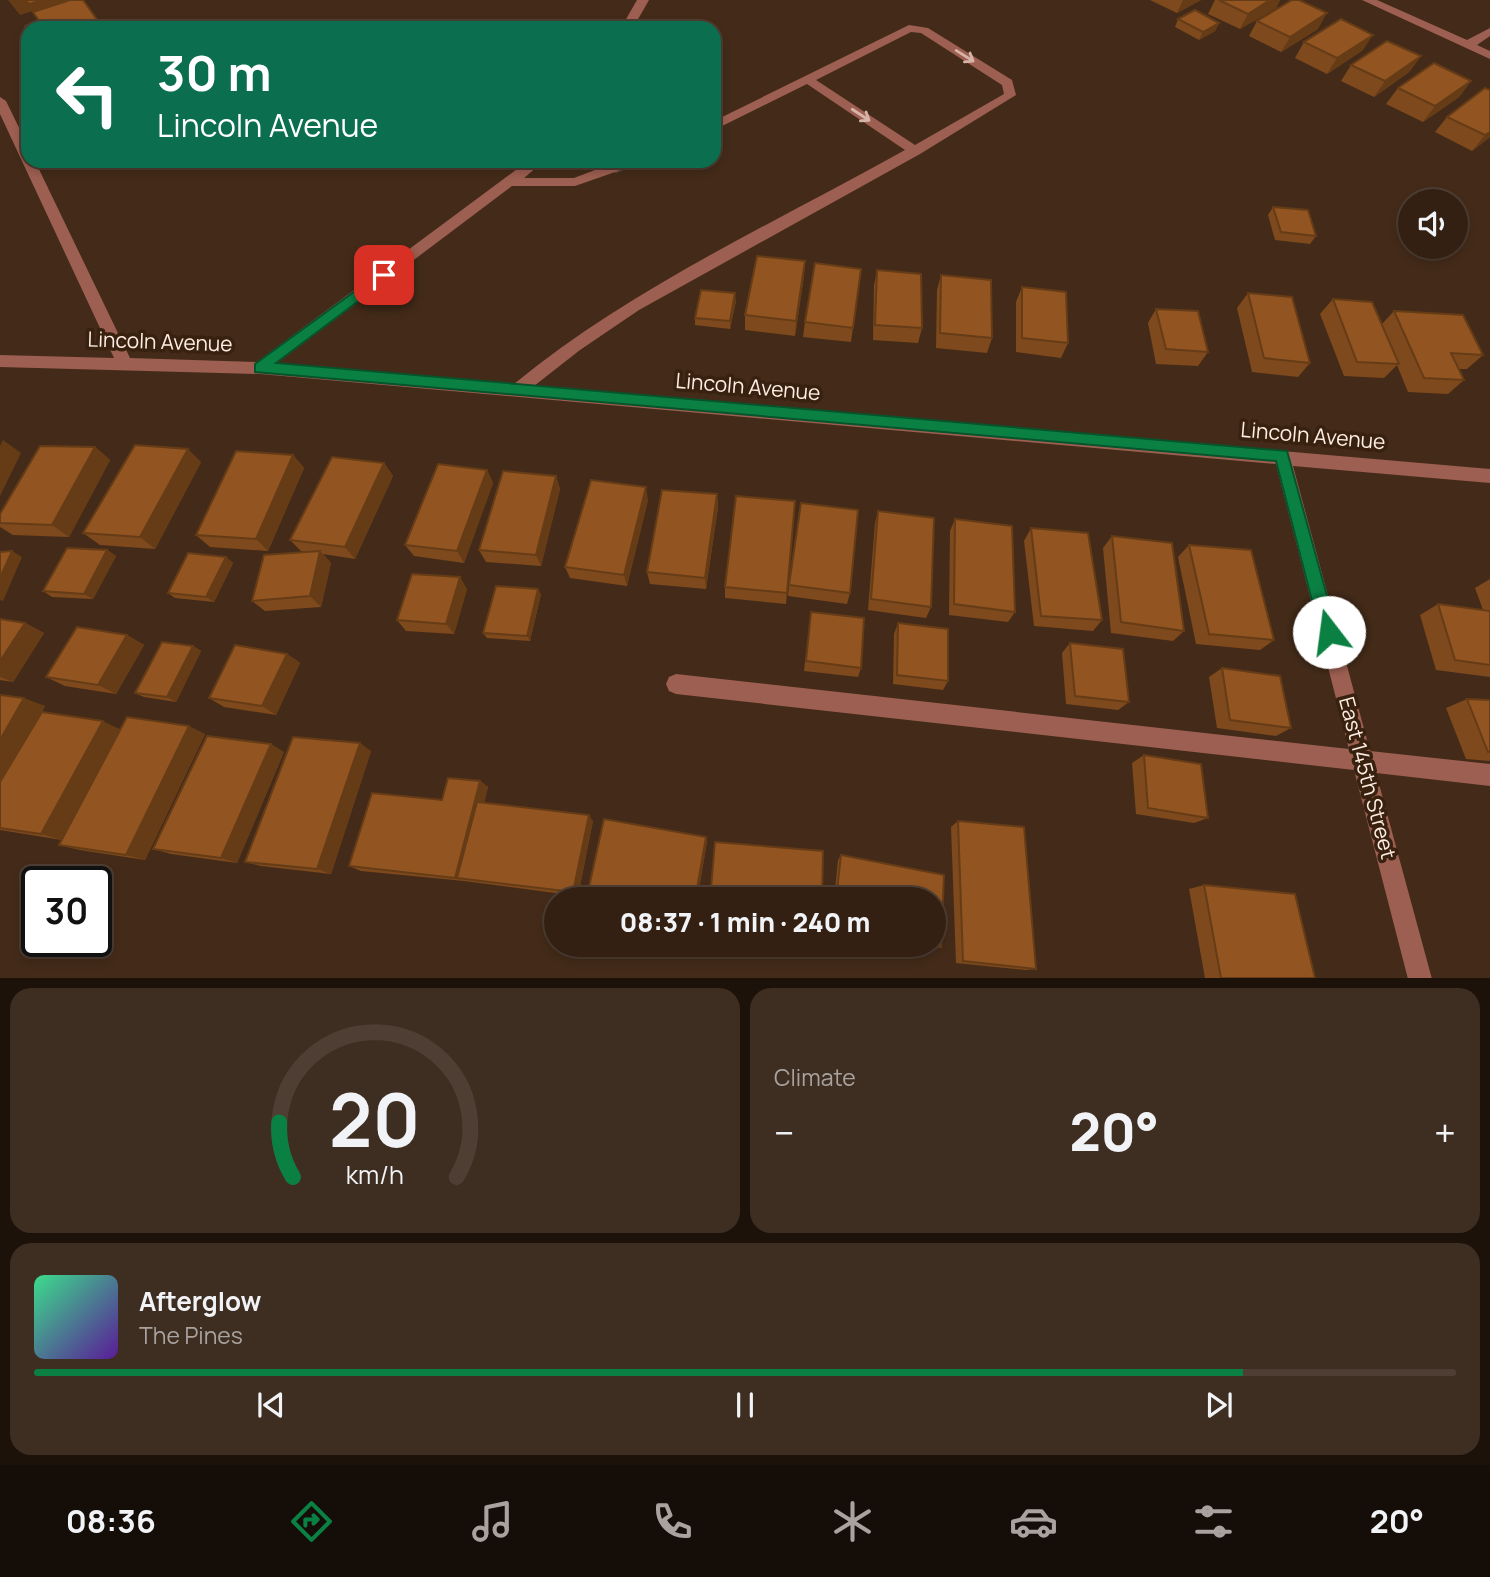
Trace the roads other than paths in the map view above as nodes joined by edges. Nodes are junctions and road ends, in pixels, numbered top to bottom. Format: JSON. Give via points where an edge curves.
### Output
{"nodes":[{"id":1,"x":643,"y":0,"type":"edge"},
{"id":2,"x":1368,"y":0,"type":"edge"},
{"id":3,"x":631,"y":21,"type":"edge"},
{"id":4,"x":1490,"y":31,"type":"edge"},
{"id":5,"x":1468,"y":45,"type":"junction"},
{"id":6,"x":1490,"y":55,"type":"edge"},
{"id":7,"x":807,"y":79,"type":"junction"},
{"id":8,"x":0,"y":102,"type":"edge"},
{"id":9,"x":721,"y":122,"type":"edge"},
{"id":10,"x":6,"y":127,"type":"edge"},
{"id":11,"x":21,"y":150,"type":"edge"},
{"id":12,"x":915,"y":151,"type":"junction"},
{"id":13,"x":31,"y":168,"type":"edge"},
{"id":14,"x":528,"y":168,"type":"edge"},
{"id":15,"x":613,"y":169,"type":"dead end"},
{"id":16,"x":509,"y":182,"type":"junction"},
{"id":17,"x":0,"y":360,"type":"edge"},
{"id":18,"x":124,"y":363,"type":"junction"},
{"id":19,"x":260,"y":368,"type":"junction"},
{"id":20,"x":517,"y":390,"type":"junction"},
{"id":21,"x":1282,"y":456,"type":"junction"},
{"id":22,"x":1490,"y":476,"type":"edge"},
{"id":23,"x":676,"y":684,"type":"dead end"},
{"id":24,"x":1362,"y":759,"type":"junction"},
{"id":25,"x":1490,"y":775,"type":"edge"},
{"id":26,"x":1420,"y":978,"type":"edge"}],
"edges":[{"from":1,"to":3,"type":"street"},
{"from":2,"to":5,"type":"street"},
{"from":4,"to":5,"type":"street"},
{"from":5,"to":6,"type":"street"},
{"from":7,"to":9,"type":"street"},
{"from":7,"to":12,"type":"street","one_way":true},
{"from":7,"to":12,"type":"street","one_way":true,"via":[[909,27],[924,30],[1008,83],[1010,95]]},
{"from":8,"to":10,"type":"street"},
{"from":10,"to":11,"type":"street"},
{"from":12,"to":20,"type":"street","via":[[662,289],[563,351]]},
{"from":13,"to":18,"type":"street"},
{"from":14,"to":16,"type":"street"},
{"from":15,"to":16,"type":"street","via":[[575,182]]},
{"from":16,"to":19,"type":"street"},
{"from":17,"to":18,"type":"street","name":"Lincoln Avenue"},
{"from":18,"to":19,"type":"street","name":"Lincoln Avenue"},
{"from":19,"to":20,"type":"street","name":"Lincoln Avenue"},
{"from":20,"to":21,"type":"street","name":"Lincoln Avenue"},
{"from":21,"to":22,"type":"street","name":"Lincoln Avenue"},
{"from":21,"to":24,"type":"street","name":"East 145th Street"},
{"from":23,"to":24,"type":"street"},
{"from":24,"to":25,"type":"street"},
{"from":24,"to":26,"type":"street","name":"East 145th Street"}]}
